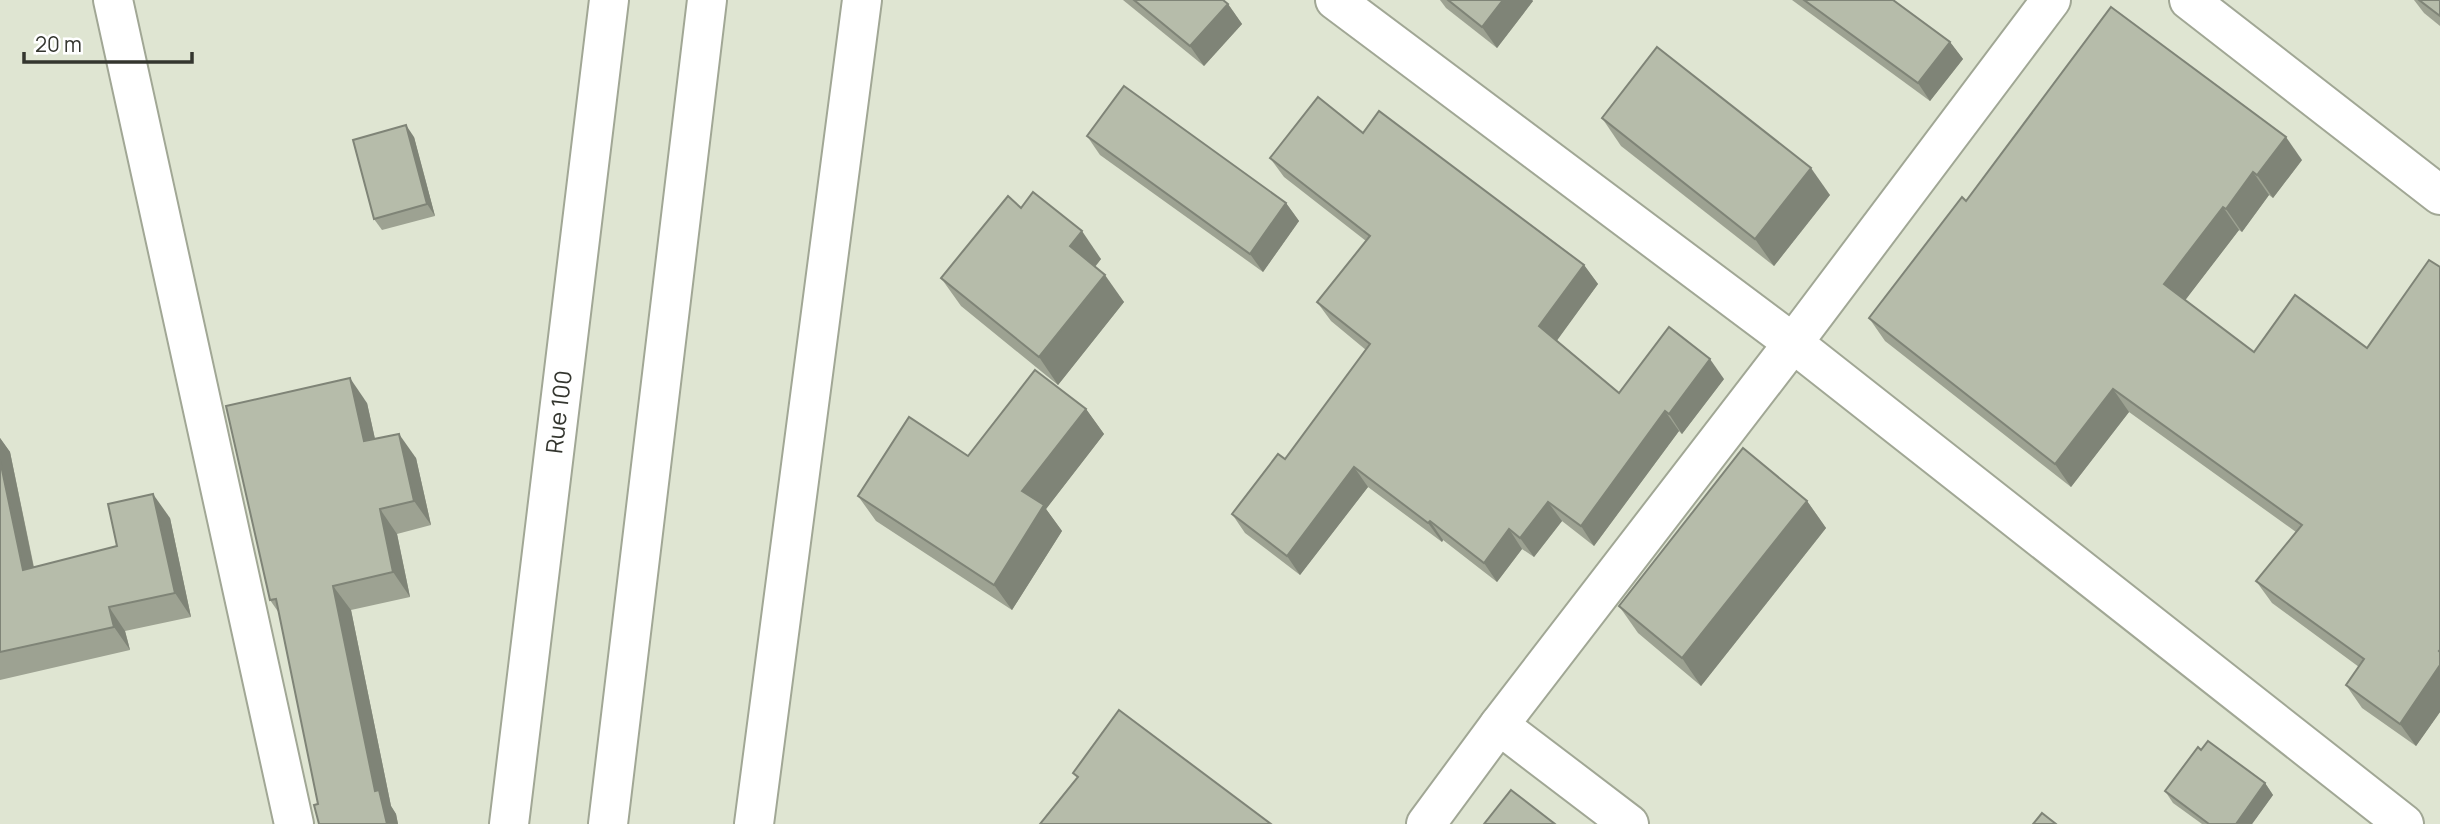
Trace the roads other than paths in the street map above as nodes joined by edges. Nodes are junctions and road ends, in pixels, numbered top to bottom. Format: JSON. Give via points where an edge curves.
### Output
{"nodes":[{"id":1,"x":113,"y":0,"type":"edge"},
{"id":2,"x":609,"y":0,"type":"edge"},
{"id":3,"x":707,"y":0,"type":"edge"},
{"id":4,"x":862,"y":0,"type":"edge"},
{"id":5,"x":1335,"y":0,"type":"edge"},
{"id":6,"x":2051,"y":0,"type":"edge"},
{"id":7,"x":2189,"y":0,"type":"edge"},
{"id":8,"x":2440,"y":194,"type":"edge"},
{"id":9,"x":1793,"y":343,"type":"junction"},
{"id":10,"x":1499,"y":725,"type":"junction"},
{"id":11,"x":295,"y":824,"type":"edge"},
{"id":12,"x":509,"y":824,"type":"edge"},
{"id":13,"x":608,"y":824,"type":"edge"},
{"id":14,"x":754,"y":824,"type":"edge"},
{"id":15,"x":1426,"y":824,"type":"edge"},
{"id":16,"x":1629,"y":824,"type":"edge"},
{"id":17,"x":2404,"y":824,"type":"edge"}],
"edges":[{"from":1,"to":11,"type":"street"},
{"from":2,"to":12,"type":"street","name":"Rue 100"},
{"from":3,"to":13,"type":"street"},
{"from":4,"to":14,"type":"street"},
{"from":5,"to":9,"type":"street"},
{"from":6,"to":9,"type":"street"},
{"from":7,"to":8,"type":"street"},
{"from":9,"to":10,"type":"street"},
{"from":9,"to":17,"type":"street"},
{"from":10,"to":15,"type":"street"},
{"from":10,"to":16,"type":"street"}]}
